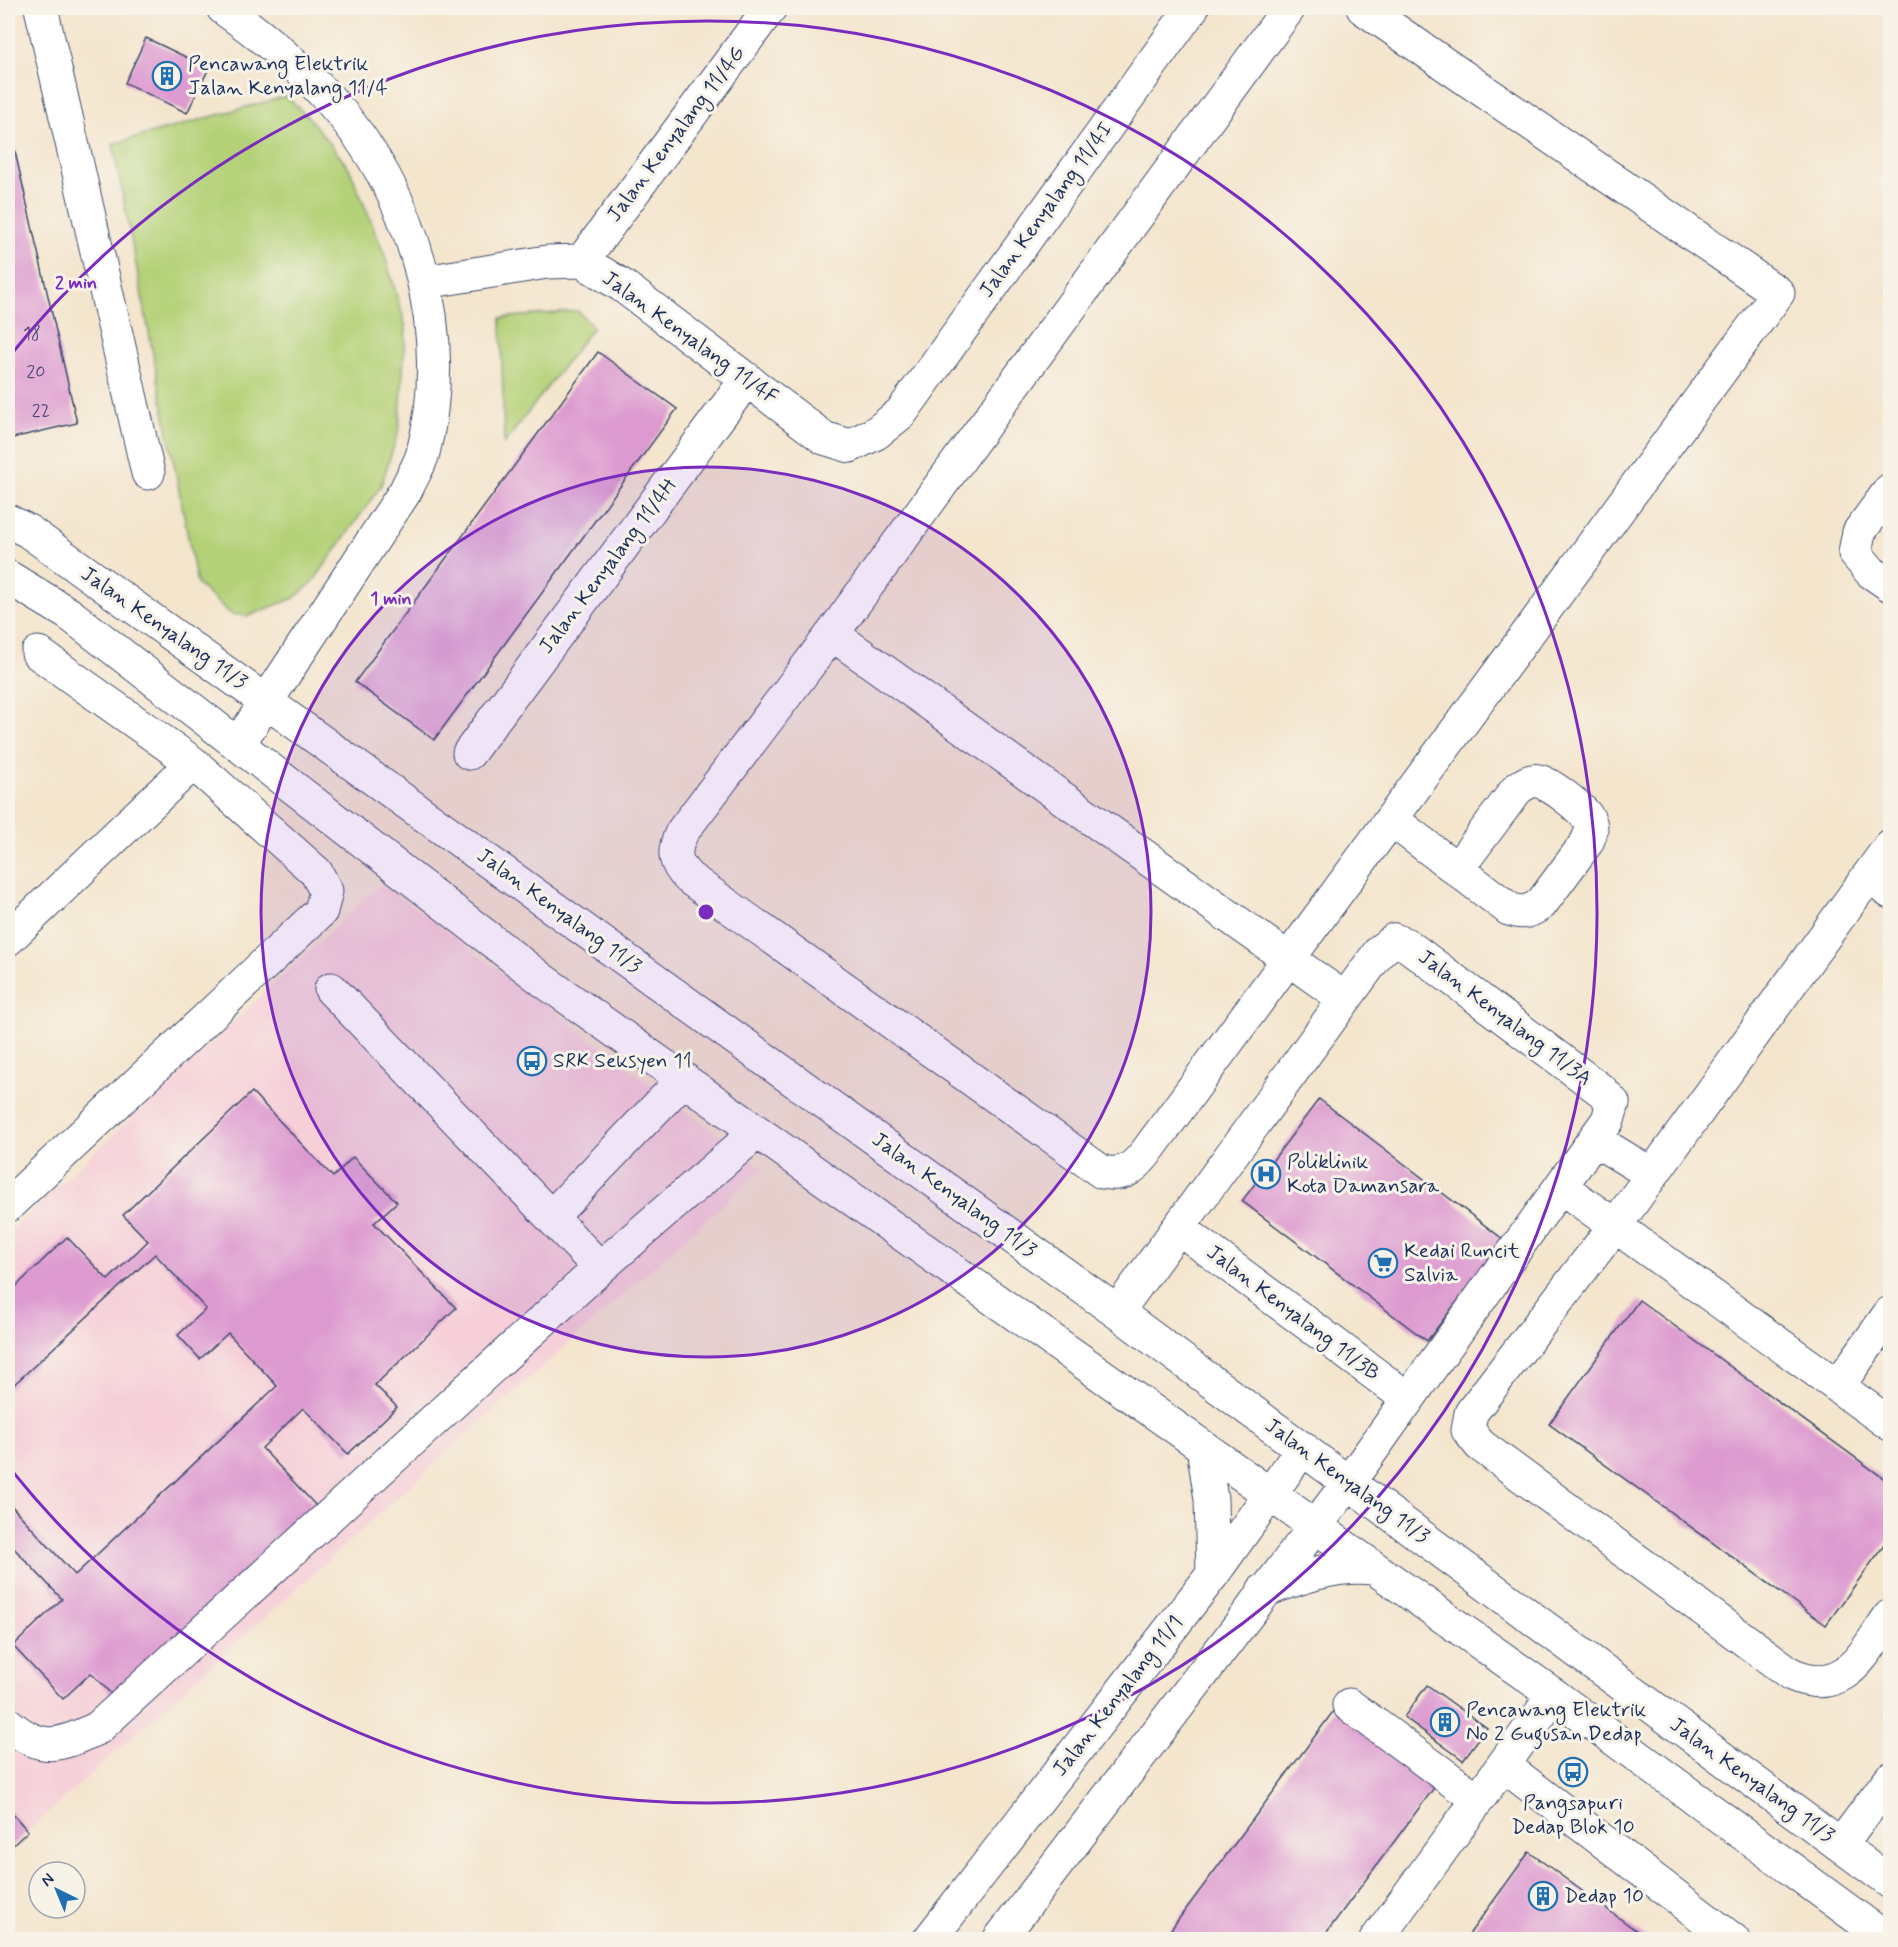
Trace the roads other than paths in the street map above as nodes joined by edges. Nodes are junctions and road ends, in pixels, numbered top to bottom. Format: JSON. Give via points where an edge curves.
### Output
{"nodes":[{"id":1,"x":40,"y":8,"type":"edge"},
{"id":2,"x":223,"y":8,"type":"edge"},
{"id":3,"x":770,"y":8,"type":"edge"},
{"id":4,"x":1192,"y":8,"type":"edge"},
{"id":5,"x":1289,"y":8,"type":"edge"},
{"id":6,"x":1363,"y":8,"type":"edge"},
{"id":7,"x":582,"y":261,"type":"junction"},
{"id":8,"x":425,"y":282,"type":"junction"},
{"id":9,"x":747,"y":379,"type":"junction"},
{"id":10,"x":900,"y":413,"type":"joint"},
{"id":11,"x":148,"y":473,"type":"dead end"},
{"id":12,"x":1890,"y":490,"type":"edge"},
{"id":13,"x":8,"y":521,"type":"edge"},
{"id":14,"x":8,"y":578,"type":"edge"},
{"id":15,"x":1890,"y":585,"type":"edge"},
{"id":16,"x":832,"y":634,"type":"junction"},
{"id":17,"x":38,"y":653,"type":"dead end"},
{"id":18,"x":268,"y":701,"type":"junction"},
{"id":19,"x":239,"y":743,"type":"junction"},
{"id":20,"x":469,"y":753,"type":"dead end"},
{"id":21,"x":194,"y":763,"type":"junction"},
{"id":22,"x":1392,"y":820,"type":"junction"},
{"id":23,"x":1890,"y":846,"type":"edge"},
{"id":24,"x":1457,"y":868,"type":"dead end"},
{"id":25,"x":1879,"y":884,"type":"edge"},
{"id":26,"x":8,"y":939,"type":"edge"},
{"id":27,"x":1289,"y":961,"type":"junction"},
{"id":28,"x":331,"y":989,"type":"dead end"},
{"id":29,"x":1345,"y":999,"type":"junction"},
{"id":30,"x":684,"y":1079,"type":"junction"},
{"id":31,"x":757,"y":1132,"type":"junction"},
{"id":32,"x":1595,"y":1140,"type":"junction"},
{"id":33,"x":1651,"y":1174,"type":"junction"},
{"id":34,"x":1561,"y":1187,"type":"junction"},
{"id":35,"x":8,"y":1205,"type":"edge"},
{"id":36,"x":551,"y":1217,"type":"junction"},
{"id":37,"x":1615,"y":1226,"type":"junction"},
{"id":38,"x":1179,"y":1228,"type":"junction"},
{"id":39,"x":600,"y":1268,"type":"junction"},
{"id":40,"x":1118,"y":1312,"type":"junction"},
{"id":41,"x":1890,"y":1313,"type":"edge"},
{"id":42,"x":1838,"y":1386,"type":"junction"},
{"id":43,"x":1407,"y":1398,"type":"junction"},
{"id":44,"x":1890,"y":1424,"type":"edge"},
{"id":45,"x":1203,"y":1448,"type":"junction"},
{"id":46,"x":1303,"y":1448,"type":"junction"},
{"id":47,"x":1349,"y":1482,"type":"junction"},
{"id":48,"x":1269,"y":1495,"type":"junction"},
{"id":49,"x":1314,"y":1527,"type":"junction"},
{"id":50,"x":1373,"y":1568,"type":"junction"},
{"id":51,"x":1213,"y":1574,"type":"junction"},
{"id":52,"x":1263,"y":1591,"type":"junction"},
{"id":53,"x":1890,"y":1616,"type":"edge"},
{"id":54,"x":1554,"y":1695,"type":"junction"},
{"id":55,"x":1349,"y":1705,"type":"dead end"},
{"id":56,"x":1653,"y":1707,"type":"junction"},
{"id":57,"x":8,"y":1724,"type":"edge"},
{"id":58,"x":1626,"y":1748,"type":"junction"},
{"id":59,"x":1503,"y":1765,"type":"junction"},
{"id":60,"x":1890,"y":1779,"type":"edge"},
{"id":61,"x":1477,"y":1799,"type":"junction"},
{"id":62,"x":1841,"y":1845,"type":"junction"},
{"id":63,"x":1890,"y":1882,"type":"edge"},
{"id":64,"x":929,"y":1940,"type":"edge"},
{"id":65,"x":999,"y":1940,"type":"edge"},
{"id":66,"x":1376,"y":1940,"type":"edge"},
{"id":67,"x":1733,"y":1940,"type":"edge"},
{"id":68,"x":1888,"y":1940,"type":"edge"}],
"edges":[{"from":1,"to":11,"type":"street"},
{"from":2,"to":8,"type":"street","via":[[265,38],[331,101],[370,154],[408,222]]},
{"from":3,"to":7,"type":"street","name":"Jalan Kenyalang 11/4G"},
{"from":4,"to":10,"type":"street","name":"Jalan Kenyalang 11/4I"},
{"from":5,"to":16,"type":"street"},
{"from":6,"to":22,"type":"street","via":[[1778,292]]},
{"from":7,"to":8,"type":"street","name":"Jalan Kenyalang 11/4F","via":[[547,262]]},
{"from":7,"to":9,"type":"street","name":"Jalan Kenyalang 11/4F","via":[[623,286]]},
{"from":8,"to":18,"type":"street","via":[[434,345],[423,454],[406,490]]},
{"from":9,"to":10,"type":"street","name":"Jalan Kenyalang 11/4F","via":[[824,438],[850,446],[876,433]]},
{"from":9,"to":20,"type":"street","name":"Jalan Kenyalang 11/4H"},
{"from":12,"to":15,"type":"street","via":[[1859,532],[1855,553],[1871,572]]},
{"from":13,"to":18,"type":"street","name":"Jalan Kenyalang 11/3","via":[[28,531]]},
{"from":14,"to":19,"type":"street","name":"Jalan Kenyalang 11/3","via":[[69,614]]},
{"from":16,"to":27,"type":"street"},
{"from":16,"to":27,"type":"street","via":[[682,832],[675,856],[689,878],[1102,1172],[1113,1174],[1125,1173],[1137,1165]]},
{"from":17,"to":21,"type":"street"},
{"from":18,"to":19,"type":"street"},
{"from":18,"to":40,"type":"street","name":"Jalan Kenyalang 11/3"},
{"from":19,"to":30,"type":"street","name":"Jalan Kenyalang 11/3","via":[[544,981]]},
{"from":21,"to":26,"type":"street"},
{"from":21,"to":35,"type":"street","via":[[316,872],[326,891],[321,911]]},
{"from":22,"to":24,"type":"street"},
{"from":22,"to":27,"type":"street"},
{"from":23,"to":25,"type":"street"},
{"from":25,"to":33,"type":"street"},
{"from":27,"to":29,"type":"street"},
{"from":28,"to":36,"type":"street"},
{"from":29,"to":32,"type":"street","name":"Jalan Kenyalang 11/3A","via":[[1380,951],[1394,940],[1407,945],[1602,1091],[1613,1103]]},
{"from":29,"to":38,"type":"street","name":"Jalan Kenyalang 11/3A"},
{"from":30,"to":31,"type":"street","name":"Jalan Kenyalang 11/3"},
{"from":30,"to":36,"type":"street"},
{"from":31,"to":39,"type":"street"},
{"from":31,"to":45,"type":"street","name":"Jalan Kenyalang 11/3"},
{"from":32,"to":33,"type":"street"},
{"from":32,"to":34,"type":"street","name":"Jalan Kenyalang 11/3A"},
{"from":33,"to":37,"type":"street"},
{"from":34,"to":37,"type":"street"},
{"from":34,"to":43,"type":"street","name":"Jalan Kenyalang 11/3A"},
{"from":36,"to":39,"type":"street"},
{"from":37,"to":42,"type":"street"},
{"from":37,"to":53,"type":"street","via":[[1471,1413],[1468,1430],[1480,1445],[1799,1677],[1824,1682],[1840,1678],[1857,1662]]},
{"from":38,"to":40,"type":"street","name":"Jalan Kenyalang 11/3A"},
{"from":38,"to":43,"type":"street","name":"Jalan Kenyalang 11/3B"},
{"from":39,"to":57,"type":"street","via":[[98,1728],[69,1741],[44,1745],[20,1735]]},
{"from":40,"to":46,"type":"street","name":"Jalan Kenyalang 11/3"},
{"from":41,"to":42,"type":"street"},
{"from":42,"to":44,"type":"street"},
{"from":43,"to":47,"type":"street","name":"Jalan Kenyalang 11/3A"},
{"from":45,"to":48,"type":"street","name":"Jalan Kenyalang 11/3"},
{"from":45,"to":51,"type":"street","via":[[1211,1499]]},
{"from":46,"to":47,"type":"street","name":"Jalan Kenyalang 11/3"},
{"from":46,"to":48,"type":"street","name":"Jalan Kenyalang 11/1"},
{"from":47,"to":49,"type":"street"},
{"from":47,"to":56,"type":"street","name":"Jalan Kenyalang 11/3"},
{"from":48,"to":49,"type":"street","name":"Jalan Kenyalang 11/3"},
{"from":48,"to":51,"type":"street","name":"Jalan Kenyalang 11/1"},
{"from":49,"to":50,"type":"street","name":"Jalan Kenyalang 11/3"},
{"from":49,"to":52,"type":"street"},
{"from":50,"to":52,"type":"street","via":[[1351,1566],[1308,1575]]},
{"from":50,"to":54,"type":"street","name":"Jalan Kenyalang 11/3"},
{"from":51,"to":64,"type":"street","name":"Jalan Kenyalang 11/1"},
{"from":52,"to":65,"type":"street"},
{"from":54,"to":58,"type":"street","name":"Jalan Kenyalang 11/3"},
{"from":54,"to":59,"type":"street"},
{"from":55,"to":61,"type":"street"},
{"from":56,"to":58,"type":"street"},
{"from":56,"to":62,"type":"street","name":"Jalan Kenyalang 11/3"},
{"from":58,"to":68,"type":"street","name":"Jalan Kenyalang 11/3"},
{"from":59,"to":61,"type":"street"},
{"from":59,"to":67,"type":"street"},
{"from":60,"to":62,"type":"street"},
{"from":61,"to":66,"type":"street"},
{"from":62,"to":63,"type":"street","name":"Jalan Kenyalang 11/3"}]}
